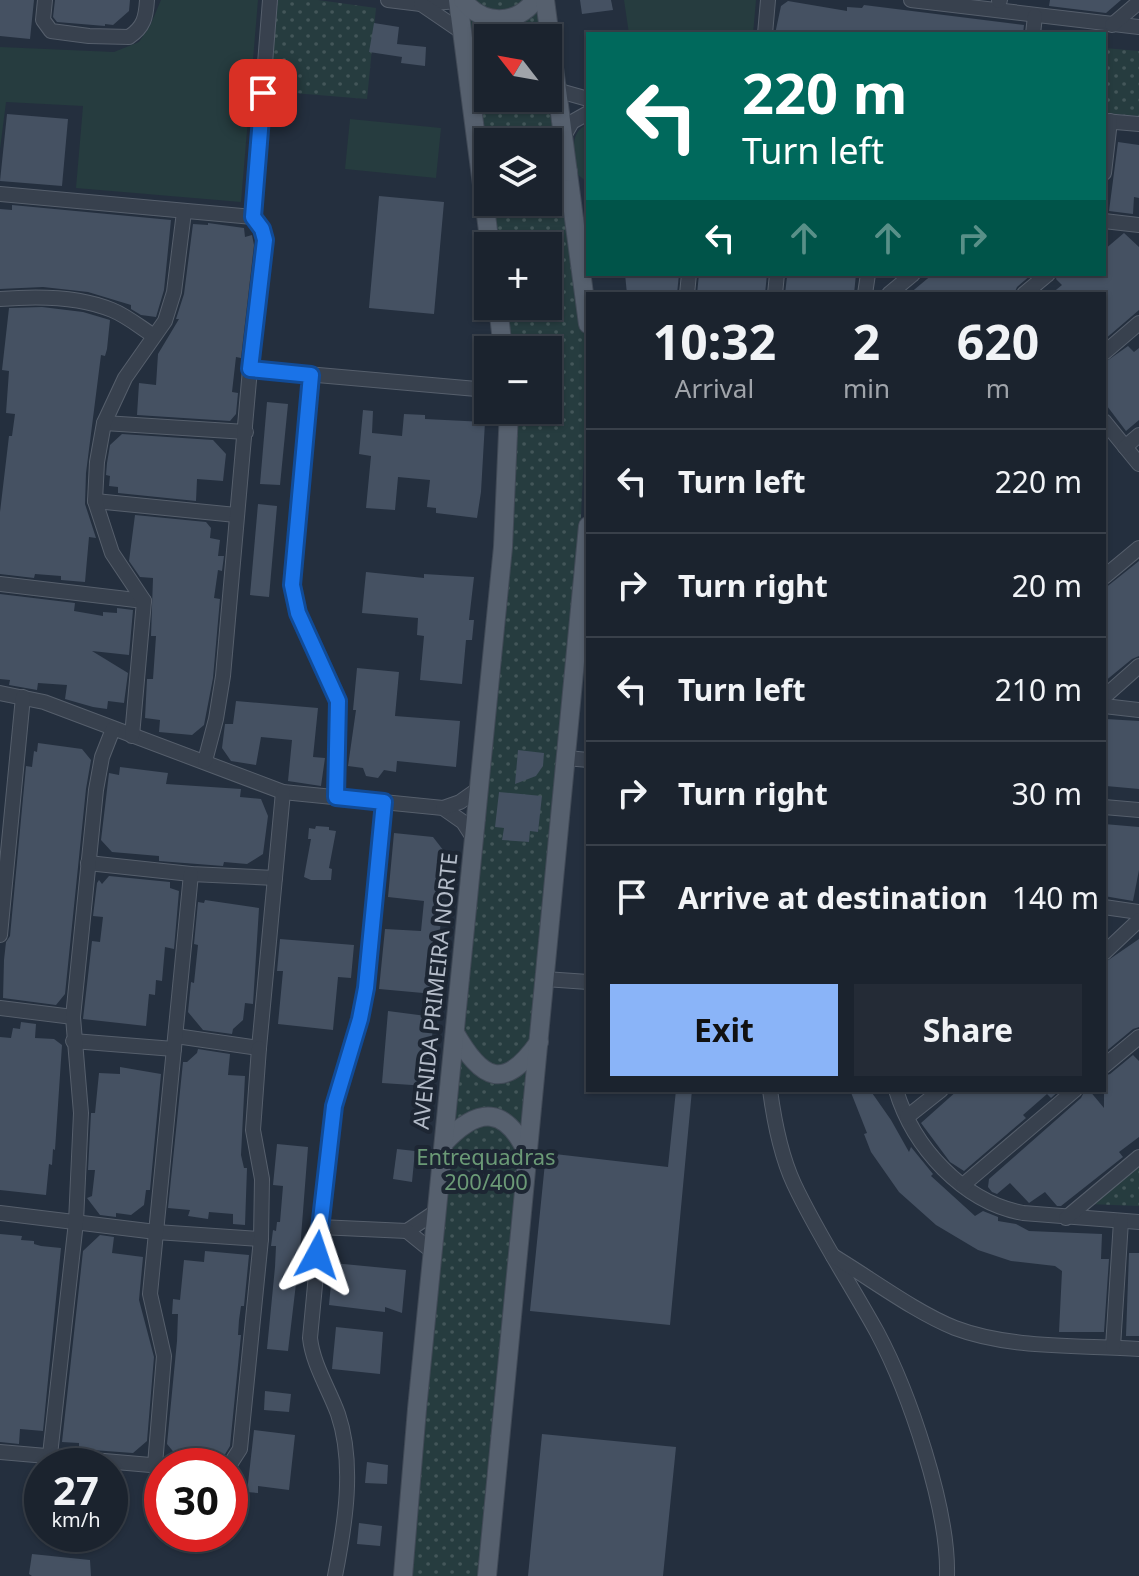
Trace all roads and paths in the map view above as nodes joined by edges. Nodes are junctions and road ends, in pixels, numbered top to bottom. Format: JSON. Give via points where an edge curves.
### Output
{"nodes":[{"id":1,"x":45,"y":0,"type":"edge"},
{"id":2,"x":147,"y":0,"type":"edge"},
{"id":3,"x":270,"y":0,"type":"edge"},
{"id":4,"x":388,"y":0,"type":"edge"},
{"id":5,"x":460,"y":0,"type":"edge"},
{"id":6,"x":535,"y":0,"type":"edge"},
{"id":7,"x":545,"y":0,"type":"edge"},
{"id":8,"x":768,"y":0,"type":"edge"},
{"id":9,"x":911,"y":0,"type":"edge"},
{"id":10,"x":999,"y":0,"type":"edge"},
{"id":11,"x":1139,"y":2,"type":"edge"},
{"id":12,"x":421,"y":4,"type":"junction"},
{"id":13,"x":1011,"y":12,"type":"junction"},
{"id":14,"x":1035,"y":16,"type":"junction"},
{"id":15,"x":548,"y":24,"type":"edge"},
{"id":16,"x":1112,"y":25,"type":"junction"},
{"id":17,"x":1139,"y":27,"type":"edge"},
{"id":18,"x":462,"y":32,"type":"junction"},
{"id":19,"x":765,"y":32,"type":"edge"},
{"id":20,"x":1033,"y":32,"type":"edge"},
{"id":21,"x":562,"y":92,"type":"edge"},
{"id":22,"x":586,"y":98,"type":"edge"},
{"id":23,"x":560,"y":112,"type":"edge"},
{"id":24,"x":586,"y":114,"type":"edge"},
{"id":25,"x":1107,"y":121,"type":"edge"},
{"id":26,"x":1139,"y":124,"type":"edge"},
{"id":27,"x":478,"y":128,"type":"edge"},
{"id":28,"x":564,"y":136,"type":"junction"},
{"id":29,"x":562,"y":165,"type":"edge"},
{"id":30,"x":568,"y":172,"type":"junction"},
{"id":31,"x":0,"y":194,"type":"edge"},
{"id":32,"x":184,"y":212,"type":"junction"},
{"id":33,"x":253,"y":217,"type":"junction"},
{"id":34,"x":1106,"y":223,"type":"edge"},
{"id":35,"x":1139,"y":225,"type":"edge"},
{"id":36,"x":911,"y":276,"type":"edge"},
{"id":37,"x":1046,"y":276,"type":"edge"},
{"id":38,"x":891,"y":292,"type":"edge"},
{"id":39,"x":1026,"y":292,"type":"edge"},
{"id":40,"x":0,"y":299,"type":"edge"},
{"id":41,"x":586,"y":309,"type":"edge"},
{"id":42,"x":1139,"y":323,"type":"edge"},
{"id":43,"x":154,"y":336,"type":"junction"},
{"id":44,"x":1106,"y":351,"type":"edge"},
{"id":45,"x":250,"y":369,"type":"junction"},
{"id":46,"x":311,"y":375,"type":"junction"},
{"id":47,"x":474,"y":389,"type":"edge"},
{"id":48,"x":104,"y":423,"type":"junction"},
{"id":49,"x":1106,"y":423,"type":"edge"},
{"id":50,"x":508,"y":424,"type":"edge"},
{"id":51,"x":246,"y":432,"type":"junction"},
{"id":52,"x":1139,"y":435,"type":"edge"},
{"id":53,"x":1125,"y":447,"type":"junction"},
{"id":54,"x":1139,"y":464,"type":"edge"},
{"id":55,"x":95,"y":501,"type":"junction"},
{"id":56,"x":236,"y":515,"type":"junction"},
{"id":57,"x":586,"y":548,"type":"edge"},
{"id":58,"x":1139,"y":548,"type":"edge"},
{"id":59,"x":1106,"y":575,"type":"edge"},
{"id":60,"x":0,"y":584,"type":"edge"},
{"id":61,"x":144,"y":601,"type":"junction"},
{"id":62,"x":1139,"y":666,"type":"edge"},
{"id":63,"x":0,"y":693,"type":"edge"},
{"id":64,"x":1106,"y":695,"type":"edge"},
{"id":65,"x":23,"y":697,"type":"junction"},
{"id":66,"x":1106,"y":706,"type":"edge"},
{"id":67,"x":1139,"y":710,"type":"edge"},
{"id":68,"x":113,"y":729,"type":"junction"},
{"id":69,"x":132,"y":736,"type":"junction"},
{"id":70,"x":567,"y":758,"type":"junction"},
{"id":71,"x":586,"y":760,"type":"edge"},
{"id":72,"x":205,"y":761,"type":"junction"},
{"id":73,"x":7,"y":785,"type":"edge"},
{"id":74,"x":477,"y":790,"type":"junction"},
{"id":75,"x":283,"y":792,"type":"junction"},
{"id":76,"x":336,"y":797,"type":"junction"},
{"id":77,"x":384,"y":802,"type":"junction"},
{"id":78,"x":1106,"y":807,"type":"edge"},
{"id":79,"x":443,"y":808,"type":"junction"},
{"id":80,"x":1139,"y":810,"type":"edge"},
{"id":81,"x":474,"y":839,"type":"junction"},
{"id":82,"x":88,"y":863,"type":"junction"},
{"id":83,"x":191,"y":874,"type":"junction"},
{"id":84,"x":275,"y":878,"type":"junction"},
{"id":85,"x":1106,"y":907,"type":"edge"},
{"id":86,"x":1139,"y":912,"type":"edge"},
{"id":87,"x":1139,"y":920,"type":"edge"},
{"id":88,"x":0,"y":935,"type":"edge"},
{"id":89,"x":1106,"y":951,"type":"edge"},
{"id":90,"x":545,"y":979,"type":"junction"},
{"id":91,"x":586,"y":982,"type":"edge"},
{"id":92,"x":0,"y":1008,"type":"edge"},
{"id":93,"x":73,"y":1017,"type":"junction"},
{"id":94,"x":455,"y":1033,"type":"junction"},
{"id":95,"x":1139,"y":1037,"type":"edge"},
{"id":96,"x":73,"y":1041,"type":"junction"},
{"id":97,"x":540,"y":1041,"type":"junction"},
{"id":98,"x":175,"y":1042,"type":"junction"},
{"id":99,"x":259,"y":1048,"type":"junction"},
{"id":100,"x":1106,"y":1064,"type":"edge"},
{"id":101,"x":770,"y":1092,"type":"edge"},
{"id":102,"x":897,"y":1092,"type":"edge"},
{"id":103,"x":938,"y":1092,"type":"edge"},
{"id":104,"x":1073,"y":1092,"type":"edge"},
{"id":105,"x":907,"y":1117,"type":"junction"},
{"id":106,"x":444,"y":1143,"type":"junction"},
{"id":107,"x":528,"y":1155,"type":"junction"},
{"id":108,"x":1139,"y":1157,"type":"edge"},
{"id":109,"x":963,"y":1185,"type":"junction"},
{"id":110,"x":437,"y":1211,"type":"junction"},
{"id":111,"x":0,"y":1213,"type":"edge"},
{"id":112,"x":1066,"y":1218,"type":"junction"},
{"id":113,"x":1121,"y":1221,"type":"junction"},
{"id":114,"x":76,"y":1222,"type":"junction"},
{"id":115,"x":1139,"y":1222,"type":"edge"},
{"id":116,"x":319,"y":1227,"type":"junction"},
{"id":117,"x":407,"y":1231,"type":"junction"},
{"id":118,"x":156,"y":1232,"type":"junction"},
{"id":119,"x":261,"y":1239,"type":"junction"},
{"id":120,"x":433,"y":1252,"type":"junction"},
{"id":121,"x":831,"y":1255,"type":"junction"},
{"id":122,"x":1113,"y":1347,"type":"junction"},
{"id":123,"x":1139,"y":1349,"type":"edge"},
{"id":124,"x":51,"y":1448,"type":"edge"},
{"id":125,"x":159,"y":1448,"type":"edge"},
{"id":126,"x":240,"y":1448,"type":"edge"},
{"id":127,"x":0,"y":1452,"type":"edge"},
{"id":128,"x":24,"y":1453,"type":"edge"},
{"id":129,"x":335,"y":1576,"type":"edge"},
{"id":130,"x":403,"y":1576,"type":"edge"},
{"id":131,"x":487,"y":1576,"type":"edge"},
{"id":132,"x":947,"y":1576,"type":"edge"}],
"edges":[{"from":1,"to":2,"type":"street","via":[[43,20],[51,31],[116,37],[129,37],[142,26]]},
{"from":3,"to":33,"type":"street"},
{"from":4,"to":12,"type":"street"},
{"from":5,"to":6,"type":"main road","via":[[471,10],[500,20],[523,13]]},
{"from":5,"to":12,"type":"street"},
{"from":5,"to":18,"type":"main road"},
{"from":7,"to":15,"type":"main road"},
{"from":8,"to":19,"type":"street"},
{"from":9,"to":13,"type":"street"},
{"from":10,"to":13,"type":"street"},
{"from":11,"to":16,"type":"street"},
{"from":12,"to":18,"type":"street"},
{"from":13,"to":14,"type":"street"},
{"from":14,"to":16,"type":"street"},
{"from":14,"to":20,"type":"street"},
{"from":16,"to":17,"type":"street"},
{"from":18,"to":27,"type":"main road"},
{"from":21,"to":22,"type":"street"},
{"from":23,"to":28,"type":"main road"},
{"from":24,"to":28,"type":"street","via":[[572,122]]},
{"from":25,"to":26,"type":"street"},
{"from":28,"to":30,"type":"main road"},
{"from":29,"to":30,"type":"main road"},
{"from":30,"to":41,"type":"main road"},
{"from":31,"to":32,"type":"street"},
{"from":32,"to":33,"type":"street"},
{"from":32,"to":43,"type":"street","via":[[174,292]]},
{"from":33,"to":45,"type":"street","via":[[265,240]]},
{"from":34,"to":35,"type":"street"},
{"from":36,"to":38,"type":"street"},
{"from":37,"to":39,"type":"street"},
{"from":40,"to":43,"type":"street","via":[[101,306]]},
{"from":42,"to":44,"type":"street"},
{"from":43,"to":48,"type":"street","via":[[125,378]]},
{"from":45,"to":46,"type":"street"},
{"from":45,"to":51,"type":"street"},
{"from":46,"to":47,"type":"street"},
{"from":46,"to":76,"type":"street","via":[[292,585],[298,613],[338,701]]},
{"from":48,"to":51,"type":"street"},
{"from":48,"to":55,"type":"street"},
{"from":49,"to":53,"type":"street"},
{"from":50,"to":74,"type":"main road","name":"AVENIDA PRIMEIRA NORTE","via":[[503,547]]},
{"from":51,"to":56,"type":"street"},
{"from":52,"to":53,"type":"street"},
{"from":53,"to":54,"type":"street"},
{"from":55,"to":56,"type":"street"},
{"from":55,"to":61,"type":"street","via":[[112,553]]},
{"from":56,"to":72,"type":"street","via":[[223,676]]},
{"from":57,"to":70,"type":"main road"},
{"from":58,"to":59,"type":"street"},
{"from":60,"to":61,"type":"street"},
{"from":61,"to":69,"type":"street"},
{"from":62,"to":64,"type":"street"},
{"from":63,"to":65,"type":"street"},
{"from":65,"to":68,"type":"street"},
{"from":65,"to":73,"type":"street"},
{"from":66,"to":67,"type":"street"},
{"from":68,"to":69,"type":"street"},
{"from":68,"to":82,"type":"street","via":[[102,757]]},
{"from":69,"to":72,"type":"street"},
{"from":70,"to":71,"type":"street"},
{"from":70,"to":90,"type":"main road"},
{"from":72,"to":75,"type":"street"},
{"from":73,"to":88,"type":"street"},
{"from":74,"to":79,"type":"street"},
{"from":74,"to":81,"type":"main road","name":"AVENIDA PRIMEIRA NORTE"},
{"from":75,"to":76,"type":"street"},
{"from":75,"to":84,"type":"street"},
{"from":76,"to":77,"type":"street"},
{"from":77,"to":79,"type":"street"},
{"from":77,"to":116,"type":"street","via":[[366,988],[334,1106]]},
{"from":78,"to":80,"type":"street"},
{"from":79,"to":81,"type":"street","via":[[463,822]]},
{"from":81,"to":94,"type":"main road","name":"AVENIDA PRIMEIRA NORTE"},
{"from":82,"to":83,"type":"street"},
{"from":82,"to":93,"type":"street"},
{"from":83,"to":84,"type":"street"},
{"from":83,"to":98,"type":"street"},
{"from":84,"to":99,"type":"street"},
{"from":85,"to":86,"type":"street"},
{"from":87,"to":89,"type":"street"},
{"from":90,"to":91,"type":"street"},
{"from":90,"to":97,"type":"main road"},
{"from":92,"to":93,"type":"street"},
{"from":93,"to":96,"type":"street"},
{"from":94,"to":97,"type":"main road","via":[[475,1065],[504,1074],[526,1061]]},
{"from":94,"to":106,"type":"main road","name":"AVENIDA PRIMEIRA NORTE"},
{"from":95,"to":100,"type":"street"},
{"from":96,"to":98,"type":"street"},
{"from":96,"to":114,"type":"street","via":[[81,1113]]},
{"from":97,"to":107,"type":"main road"},
{"from":98,"to":99,"type":"street"},
{"from":98,"to":118,"type":"street"},
{"from":99,"to":119,"type":"street","via":[[253,1130],[262,1179]]},
{"from":101,"to":121,"type":"street","via":[[792,1181]]},
{"from":102,"to":105,"type":"street"},
{"from":103,"to":105,"type":"street"},
{"from":104,"to":109,"type":"street"},
{"from":105,"to":109,"type":"street","via":[[930,1155]]},
{"from":106,"to":107,"type":"main road","via":[[466,1123],[492,1116],[514,1128]]},
{"from":106,"to":110,"type":"main road","name":"AVENIDA PRIMEIRA NORTE"},
{"from":107,"to":131,"type":"main road"},
{"from":108,"to":112,"type":"street"},
{"from":109,"to":112,"type":"street","via":[[1011,1211]]},
{"from":110,"to":117,"type":"street"},
{"from":110,"to":120,"type":"main road","name":"AVENIDA PRIMEIRA NORTE"},
{"from":111,"to":114,"type":"street"},
{"from":112,"to":113,"type":"street"},
{"from":113,"to":115,"type":"street"},
{"from":113,"to":122,"type":"street"},
{"from":114,"to":118,"type":"street"},
{"from":114,"to":124,"type":"street"},
{"from":116,"to":117,"type":"street"},
{"from":116,"to":129,"type":"street","via":[[311,1351],[338,1415],[345,1461]]},
{"from":117,"to":120,"type":"street"},
{"from":118,"to":119,"type":"street"},
{"from":118,"to":125,"type":"street","via":[[150,1294],[164,1356]]},
{"from":119,"to":126,"type":"street"},
{"from":120,"to":130,"type":"main road","name":"AVENIDA PRIMEIRA NORTE"},
{"from":121,"to":122,"type":"street","via":[[955,1327],[1003,1339]]},
{"from":121,"to":132,"type":"street","via":[[894,1367],[933,1482]]},
{"from":122,"to":123,"type":"street"},
{"from":127,"to":128,"type":"street"}]}
